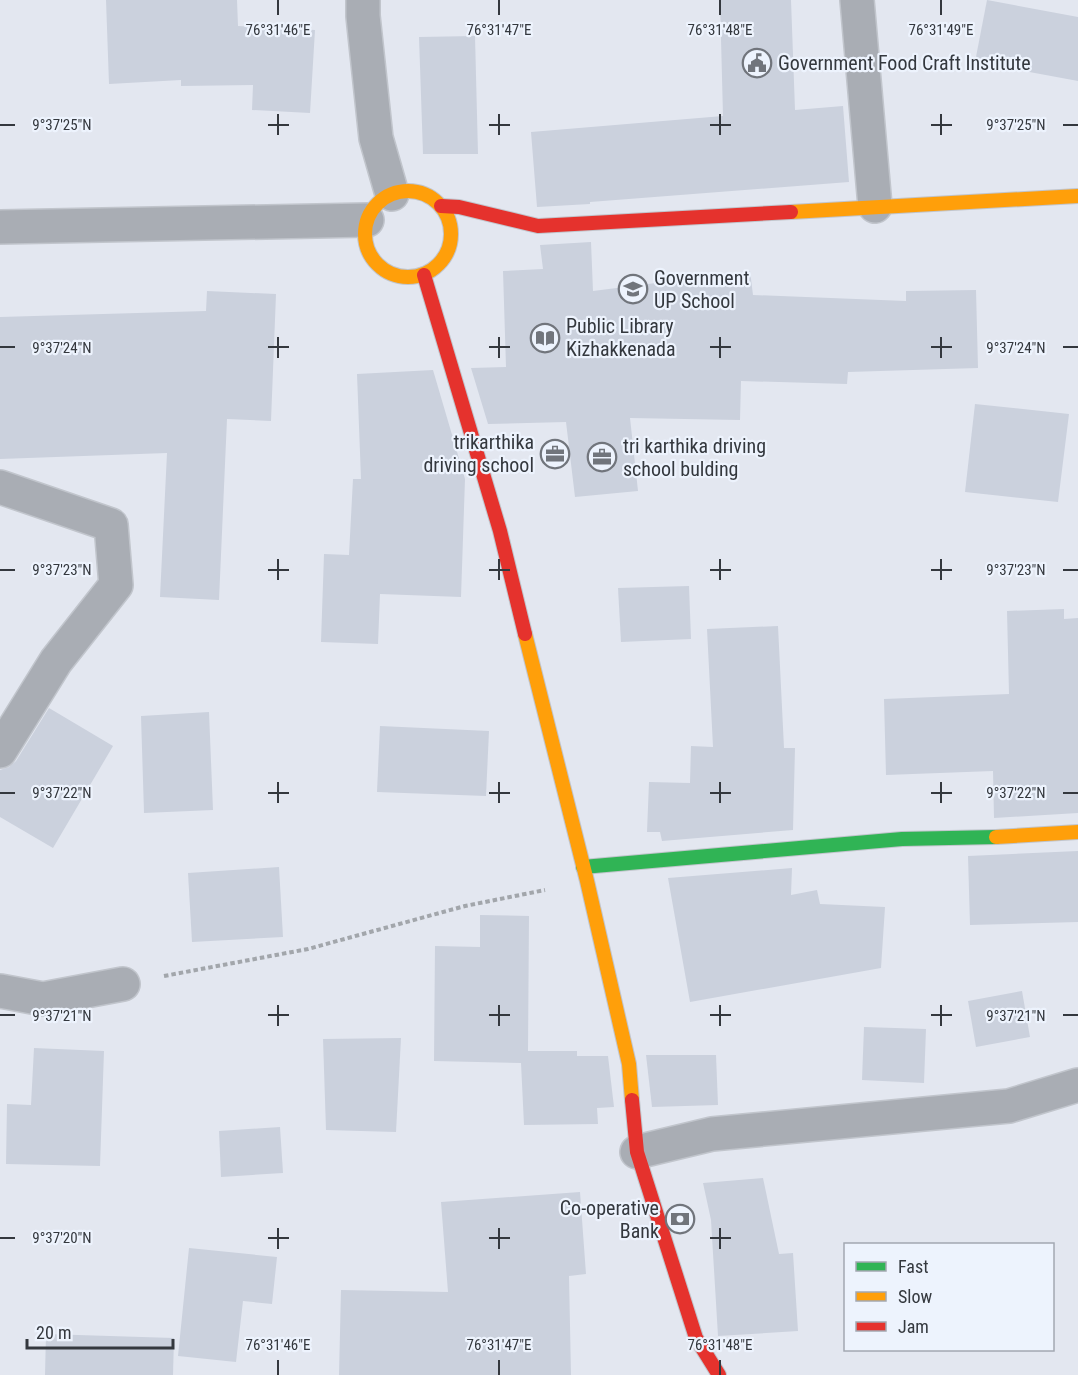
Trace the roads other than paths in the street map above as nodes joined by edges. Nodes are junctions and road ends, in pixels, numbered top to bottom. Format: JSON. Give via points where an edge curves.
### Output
{"nodes":[{"id":1,"x":363,"y":0,"type":"edge"},
{"id":2,"x":857,"y":0,"type":"edge"},
{"id":3,"x":392,"y":194,"type":"junction"},
{"id":4,"x":1078,"y":196,"type":"edge"},
{"id":5,"x":441,"y":206,"type":"junction"},
{"id":6,"x":875,"y":206,"type":"junction"},
{"id":7,"x":367,"y":220,"type":"junction"},
{"id":8,"x":0,"y":227,"type":"edge"},
{"id":9,"x":424,"y":275,"type":"junction"},
{"id":10,"x":0,"y":487,"type":"edge"},
{"id":11,"x":0,"y":751,"type":"edge"},
{"id":12,"x":1078,"y":832,"type":"edge"},
{"id":13,"x":583,"y":867,"type":"junction"},
{"id":14,"x":123,"y":984,"type":"road end"},
{"id":15,"x":0,"y":991,"type":"edge"},
{"id":16,"x":1078,"y":1085,"type":"edge"},
{"id":17,"x":638,"y":1152,"type":"junction"},
{"id":18,"x":719,"y":1375,"type":"edge"}],
"edges":[{"from":1,"to":3,"type":"street","via":[[376,138]]},
{"from":2,"to":6,"type":"street"},
{"from":3,"to":5,"type":"street","via":[[418,192]]},
{"from":3,"to":7,"type":"street","via":[[381,200]]},
{"from":4,"to":6,"type":"street"},
{"from":5,"to":6,"type":"street","via":[[538,226]]},
{"from":5,"to":9,"type":"street","via":[[448,217],[450,244],[446,256]]},
{"from":7,"to":8,"type":"street"},
{"from":7,"to":9,"type":"street","via":[[364,234],[373,260],[396,276]]},
{"from":9,"to":13,"type":"street","via":[[500,531]]},
{"from":10,"to":11,"type":"street","via":[[111,525],[116,585],[56,661]]},
{"from":12,"to":13,"type":"street","via":[[902,839]]},
{"from":13,"to":17,"type":"street","via":[[629,1064]]},
{"from":14,"to":15,"type":"street","via":[[43,999]]},
{"from":16,"to":17,"type":"street","via":[[1009,1106],[712,1134]]},
{"from":17,"to":18,"type":"street","via":[[696,1338]]}]}
